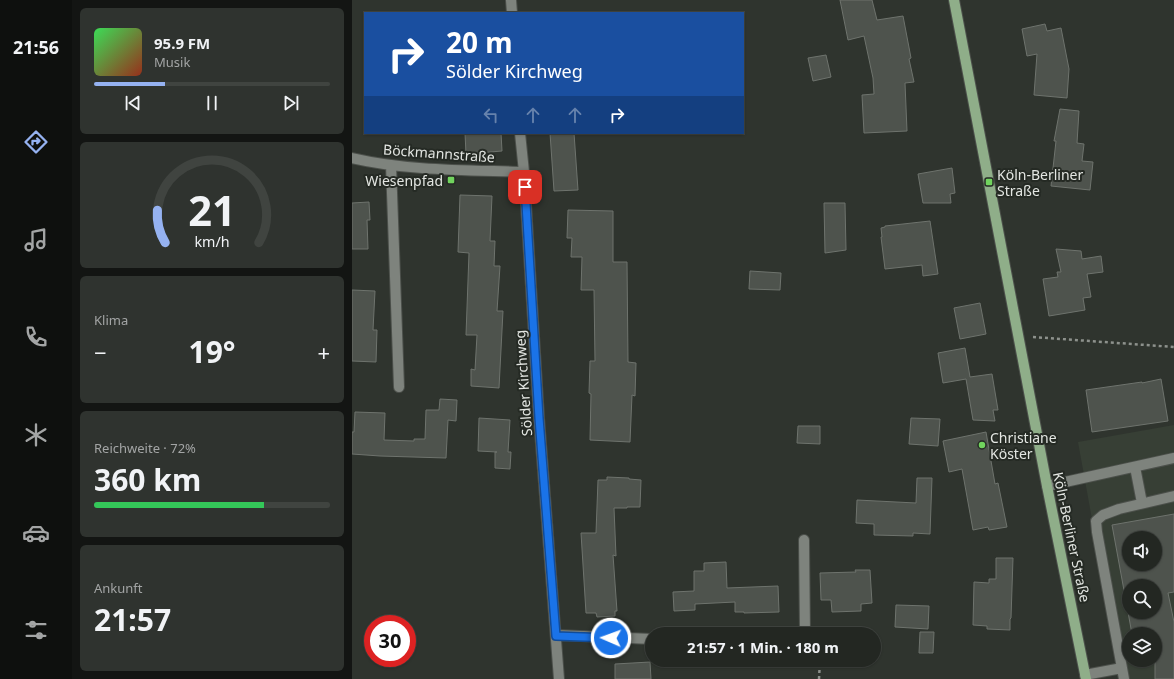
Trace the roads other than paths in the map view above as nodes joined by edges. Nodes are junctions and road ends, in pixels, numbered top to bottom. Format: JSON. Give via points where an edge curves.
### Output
{"nodes":[{"id":1,"x":512,"y":0,"type":"edge"},
{"id":2,"x":954,"y":0,"type":"edge"},
{"id":3,"x":512,"y":12,"type":"edge"},
{"id":4,"x":520,"y":134,"type":"edge"},
{"id":5,"x":352,"y":158,"type":"edge"},
{"id":6,"x":391,"y":165,"type":"junction"},
{"id":7,"x":524,"y":172,"type":"junction"},
{"id":8,"x":399,"y":387,"type":"dead end"},
{"id":9,"x":1174,"y":458,"type":"edge"},
{"id":10,"x":1135,"y":466,"type":"junction"},
{"id":11,"x":1047,"y":486,"type":"junction"},
{"id":12,"x":1174,"y":496,"type":"edge"},
{"id":13,"x":1142,"y":503,"type":"junction"},
{"id":14,"x":804,"y":540,"type":"dead end"},
{"id":15,"x":805,"y":627,"type":"edge"},
{"id":16,"x":556,"y":636,"type":"junction"},
{"id":17,"x":645,"y":639,"type":"edge"},
{"id":18,"x":1122,"y":668,"type":"junction"},
{"id":19,"x":1086,"y":677,"type":"edge"},
{"id":20,"x":558,"y":679,"type":"edge"},
{"id":21,"x":1124,"y":679,"type":"edge"}],
"edges":[{"from":1,"to":3,"type":"street"},
{"from":2,"to":11,"type":"main road","name":"Köln-Berliner Straße"},
{"from":4,"to":7,"type":"street","name":"Sölder Kirchweg"},
{"from":5,"to":6,"type":"street","name":"Böckmannstraße"},
{"from":6,"to":7,"type":"street","name":"Böckmannstraße"},
{"from":6,"to":8,"type":"street"},
{"from":7,"to":16,"type":"street","name":"Sölder Kirchweg"},
{"from":9,"to":10,"type":"street"},
{"from":10,"to":11,"type":"street"},
{"from":10,"to":13,"type":"street"},
{"from":11,"to":19,"type":"main road","name":"Köln-Berliner Straße"},
{"from":12,"to":13,"type":"street"},
{"from":13,"to":18,"type":"street","via":[[1103,515],[1096,521]]},
{"from":14,"to":15,"type":"street"},
{"from":16,"to":17,"type":"street"},
{"from":16,"to":20,"type":"street","name":"Sölder Kirchweg"},
{"from":18,"to":19,"type":"street"},
{"from":18,"to":21,"type":"street"}]}
